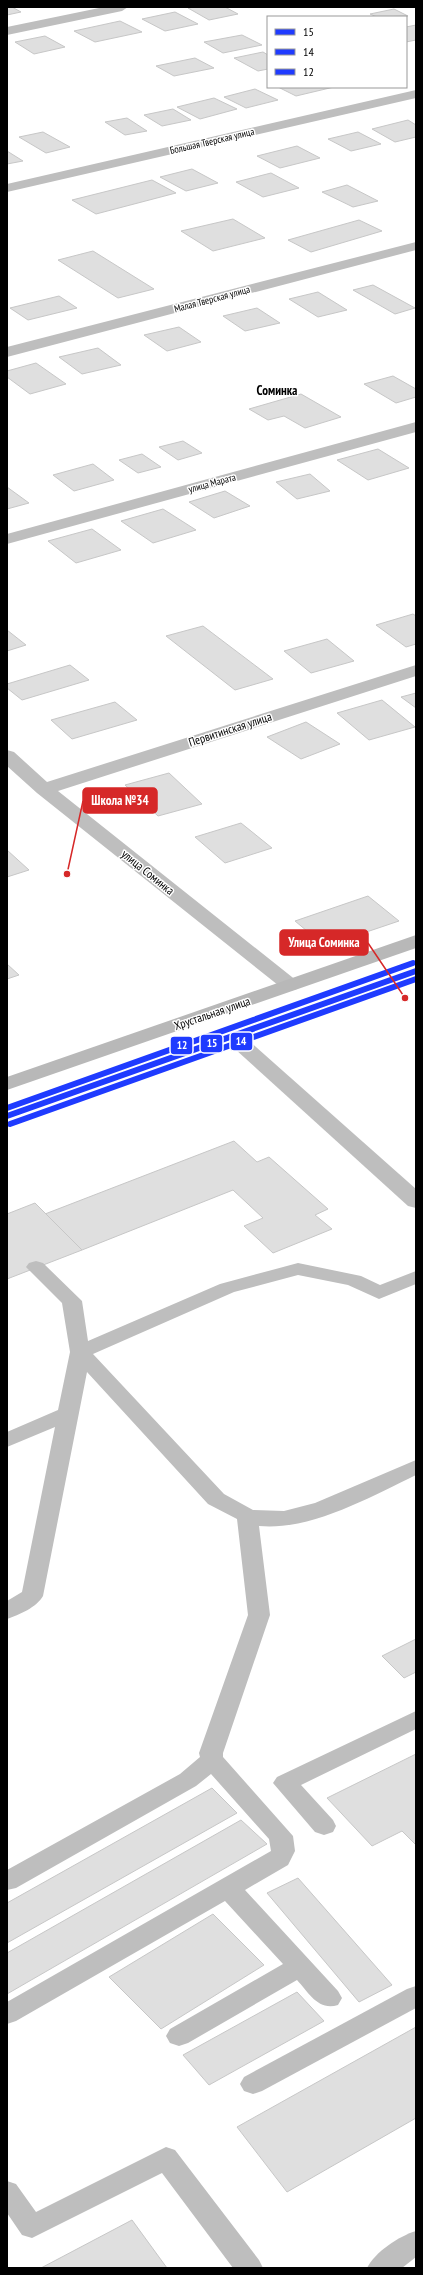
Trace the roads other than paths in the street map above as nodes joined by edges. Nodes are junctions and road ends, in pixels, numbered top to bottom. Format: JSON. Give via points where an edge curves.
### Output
{"nodes":[{"id":1,"x":122,"y":7,"type":"edge"},
{"id":2,"x":7,"y":31,"type":"edge"},
{"id":3,"x":416,"y":94,"type":"edge"},
{"id":4,"x":7,"y":188,"type":"edge"},
{"id":5,"x":416,"y":246,"type":"edge"},
{"id":6,"x":7,"y":352,"type":"edge"},
{"id":7,"x":416,"y":427,"type":"edge"},
{"id":8,"x":7,"y":539,"type":"edge"},
{"id":9,"x":416,"y":670,"type":"edge"},
{"id":10,"x":7,"y":756,"type":"edge"},
{"id":11,"x":44,"y":789,"type":"junction"},
{"id":12,"x":416,"y":941,"type":"edge"},
{"id":13,"x":416,"y":971,"type":"edge"},
{"id":14,"x":290,"y":985,"type":"junction"},
{"id":15,"x":316,"y":1007,"type":"junction"},
{"id":16,"x":205,"y":1015,"type":"junction"},
{"id":17,"x":232,"y":1036,"type":"junction"},
{"id":18,"x":7,"y":1084,"type":"edge"},
{"id":19,"x":7,"y":1116,"type":"edge"},
{"id":20,"x":416,"y":1201,"type":"edge"},
{"id":21,"x":36,"y":1267,"type":"dead end"},
{"id":22,"x":416,"y":1278,"type":"edge"},
{"id":23,"x":80,"y":1352,"type":"junction"},
{"id":24,"x":68,"y":1414,"type":"junction"},
{"id":25,"x":7,"y":1440,"type":"edge"},
{"id":26,"x":416,"y":1467,"type":"edge"},
{"id":27,"x":247,"y":1516,"type":"junction"},
{"id":28,"x":7,"y":1611,"type":"edge"},
{"id":29,"x":416,"y":1719,"type":"edge"},
{"id":30,"x":212,"y":1760,"type":"junction"},
{"id":31,"x":324,"y":1826,"type":"dead end"},
{"id":32,"x":7,"y":1881,"type":"edge"},
{"id":33,"x":228,"y":1888,"type":"junction"},
{"id":34,"x":300,"y":1966,"type":"junction"},
{"id":35,"x":416,"y":1996,"type":"edge"},
{"id":36,"x":329,"y":1998,"type":"dead end"},
{"id":37,"x":7,"y":2014,"type":"edge"},
{"id":38,"x":179,"y":2036,"type":"dead end"},
{"id":39,"x":253,"y":2084,"type":"dead end"},
{"id":40,"x":7,"y":2192,"type":"edge"},
{"id":41,"x":416,"y":2242,"type":"edge"},
{"id":42,"x":249,"y":2268,"type":"edge"},
{"id":43,"x":381,"y":2268,"type":"edge"}],
"edges":[{"from":1,"to":2,"type":"street"},
{"from":3,"to":4,"type":"street","name":"Большая Тверская улица"},
{"from":5,"to":6,"type":"street","name":"Малая Тверская улица"},
{"from":7,"to":8,"type":"street","name":"улица Марата"},
{"from":9,"to":11,"type":"street","name":"Первитинская улица"},
{"from":10,"to":11,"type":"street","name":"улица Соминка"},
{"from":11,"to":14,"type":"street","name":"улица Соминка"},
{"from":12,"to":14,"type":"main road","name":"Хрустальная улица"},
{"from":13,"to":15,"type":"main road"},
{"from":14,"to":15,"type":"main road"},
{"from":14,"to":16,"type":"main road","name":"Хрустальная улица"},
{"from":15,"to":17,"type":"main road"},
{"from":16,"to":17,"type":"main road"},
{"from":16,"to":18,"type":"main road","name":"Хрустальная улица"},
{"from":17,"to":19,"type":"main road"},
{"from":17,"to":20,"type":"street"},
{"from":21,"to":23,"type":"lane","via":[[72,1301]]},
{"from":22,"to":23,"type":"lane","via":[[379,1293],[354,1280],[298,1269],[226,1288]]},
{"from":23,"to":24,"type":"lane"},
{"from":23,"to":27,"type":"lane","via":[[216,1499]]},
{"from":24,"to":25,"type":"lane"},
{"from":24,"to":28,"type":"lane","via":[[32,1596]]},
{"from":26,"to":27,"type":"lane","via":[[331,1505],[286,1518],[266,1519]]},
{"from":27,"to":30,"type":"lane","via":[[260,1615],[211,1753]]},
{"from":29,"to":31,"type":"lane","via":[[284,1783]]},
{"from":30,"to":32,"type":"lane","via":[[188,1780]]},
{"from":30,"to":33,"type":"lane","via":[[274,1826],[283,1843],[279,1860]]},
{"from":33,"to":34,"type":"lane"},
{"from":33,"to":37,"type":"lane"},
{"from":34,"to":36,"type":"lane"},
{"from":34,"to":38,"type":"lane"},
{"from":35,"to":39,"type":"lane"},
{"from":40,"to":42,"type":"lane","via":[[32,2227],[166,2158]]},
{"from":41,"to":43,"type":"lane"}]}
